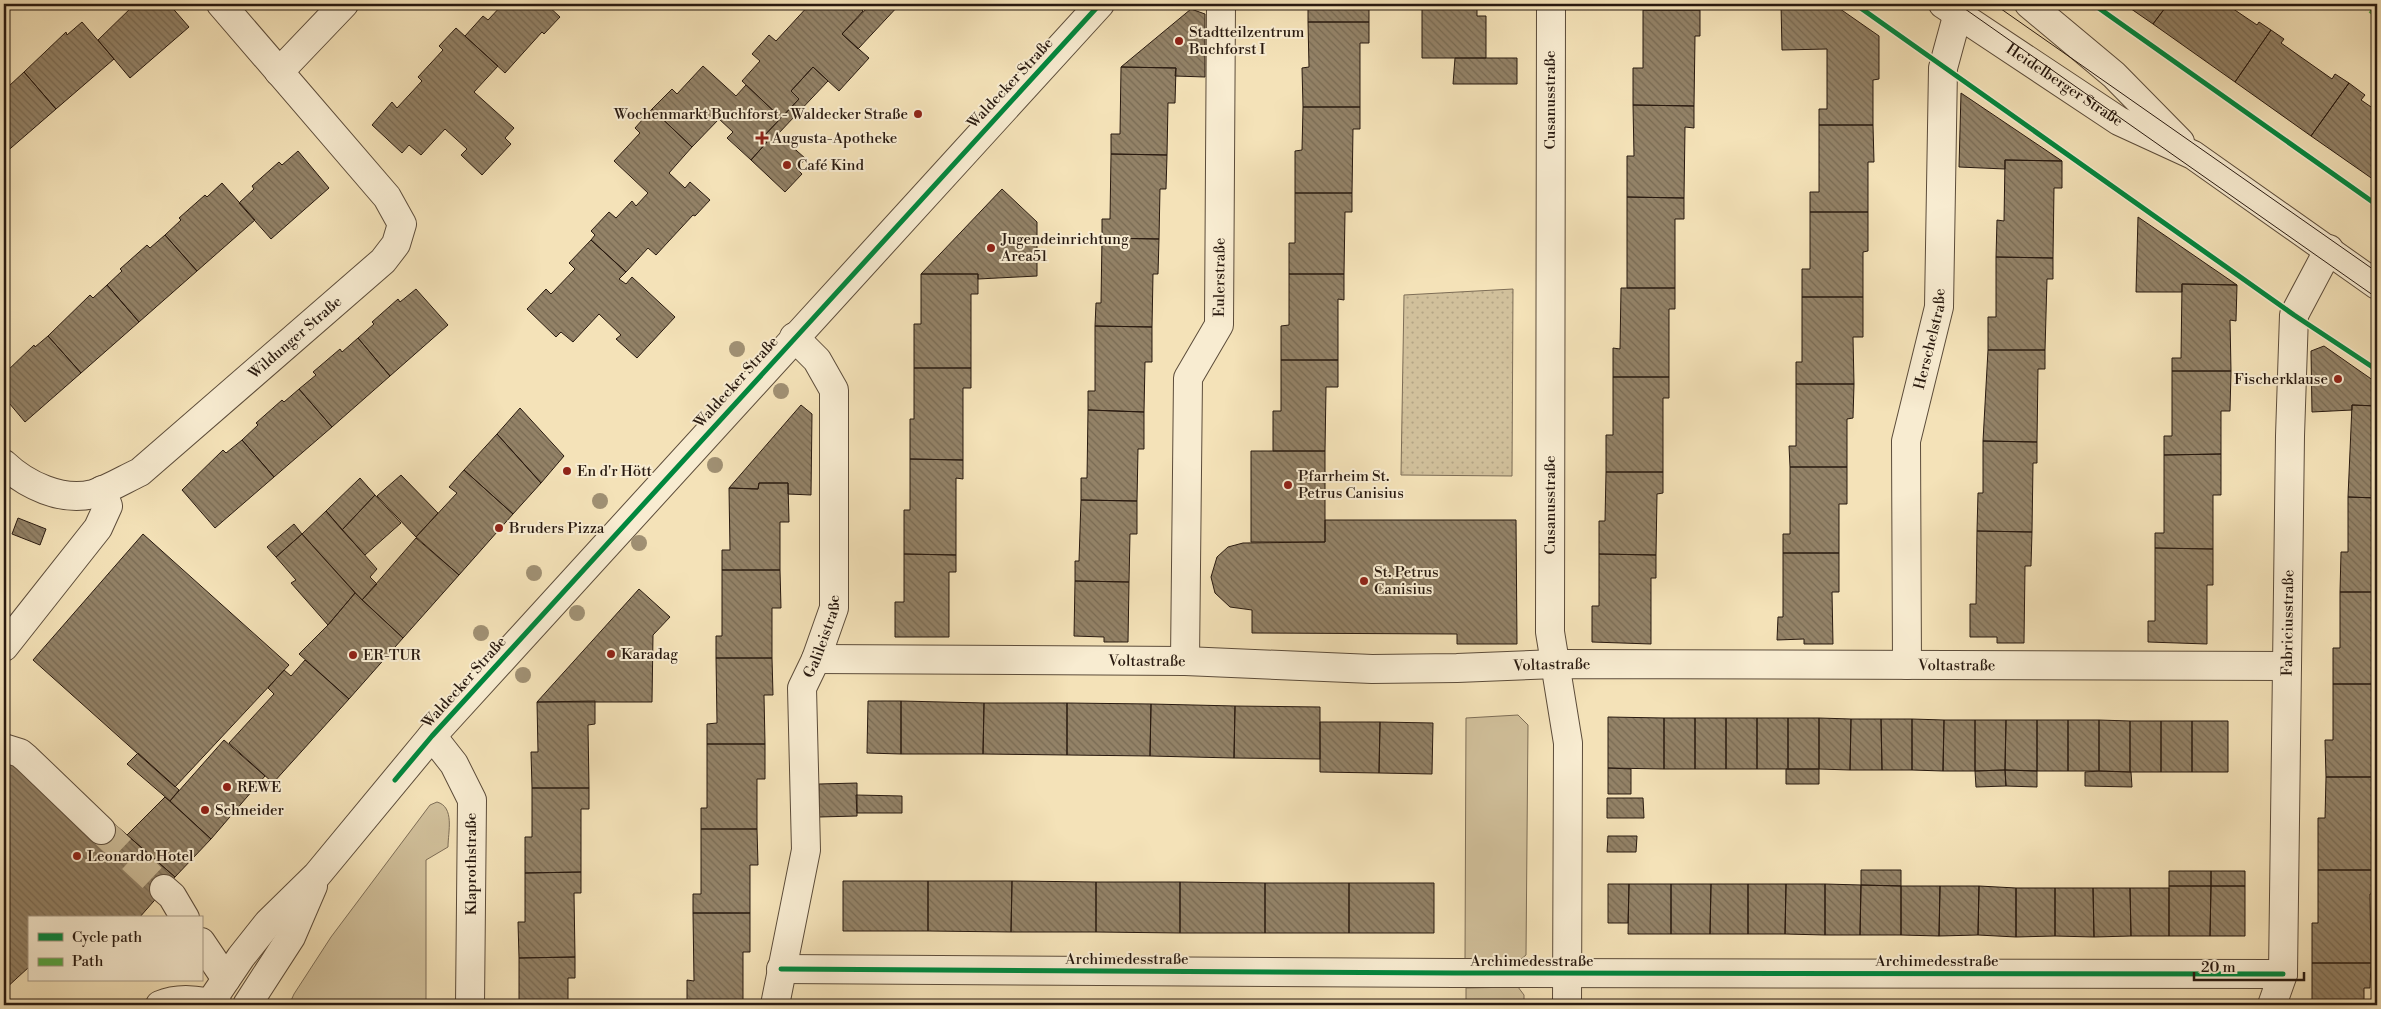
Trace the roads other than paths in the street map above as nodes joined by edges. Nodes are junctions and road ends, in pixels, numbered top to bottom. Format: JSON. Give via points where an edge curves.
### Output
{"nodes":[{"id":1,"x":220,"y":4,"type":"edge"},
{"id":2,"x":344,"y":4,"type":"edge"},
{"id":3,"x":1100,"y":4,"type":"edge"},
{"id":4,"x":1221,"y":4,"type":"edge"},
{"id":5,"x":1550,"y":4,"type":"edge"},
{"id":6,"x":2029,"y":4,"type":"edge"},
{"id":7,"x":1950,"y":8,"type":"edge"},
{"id":8,"x":279,"y":72,"type":"junction"},
{"id":9,"x":2194,"y":155,"type":"junction"},
{"id":10,"x":2330,"y":249,"type":"junction"},
{"id":11,"x":2377,"y":285,"type":"edge"},
{"id":12,"x":794,"y":337,"type":"junction"},
{"id":13,"x":4,"y":464,"type":"edge"},
{"id":14,"x":102,"y":490,"type":"junction"},
{"id":15,"x":4,"y":647,"type":"edge"},
{"id":16,"x":816,"y":659,"type":"junction"},
{"id":17,"x":1185,"y":661,"type":"junction"},
{"id":18,"x":1556,"y":664,"type":"junction"},
{"id":19,"x":1907,"y":665,"type":"junction"},
{"id":20,"x":2287,"y":666,"type":"junction"},
{"id":21,"x":432,"y":736,"type":"junction"},
{"id":22,"x":15,"y":753,"type":"edge"},
{"id":23,"x":101,"y":830,"type":"tunnel mouth"},
{"id":24,"x":318,"y":875,"type":"junction"},
{"id":25,"x":164,"y":890,"type":"tunnel mouth"},
{"id":26,"x":185,"y":916,"type":"edge"},
{"id":27,"x":202,"y":943,"type":"edge"},
{"id":28,"x":781,"y":969,"type":"junction"},
{"id":29,"x":1567,"y":973,"type":"junction"},
{"id":30,"x":2283,"y":974,"type":"junction"},
{"id":31,"x":226,"y":979,"type":"junction"},
{"id":32,"x":214,"y":1004,"type":"edge"},
{"id":33,"x":160,"y":1005,"type":"edge"},
{"id":34,"x":247,"y":1005,"type":"edge"},
{"id":35,"x":470,"y":1005,"type":"edge"},
{"id":36,"x":775,"y":1005,"type":"edge"},
{"id":37,"x":1567,"y":1005,"type":"edge"},
{"id":38,"x":2272,"y":1005,"type":"edge"}],
"edges":[{"from":1,"to":8,"type":"street","name":"Wildunger Straße"},
{"from":2,"to":8,"type":"street"},
{"from":3,"to":12,"type":"street","name":"Waldecker Straße"},
{"from":4,"to":17,"type":"street","name":"Eulerstraße","via":[[1219,325],[1188,378]]},
{"from":5,"to":18,"type":"street","name":"Cusanusstraße","via":[[1550,632]]},
{"from":6,"to":9,"type":"street","name":"Heidelberger Straße","via":[[2114,75]]},
{"from":7,"to":9,"type":"street","name":"Heidelberger Straße","via":[[2118,121]]},
{"from":7,"to":19,"type":"street","name":"Herschelstraße","via":[[1944,68],[1939,307],[1906,441]]},
{"from":8,"to":14,"type":"street","name":"Wildunger Straße","via":[[387,197],[402,224],[396,244],[383,261],[140,472]]},
{"from":9,"to":10,"type":"street","name":"Heidelberger Straße"},
{"from":10,"to":11,"type":"street","name":"Heidelberger Straße"},
{"from":10,"to":20,"type":"street","name":"Fabriciusstraße","via":[[2294,315]]},
{"from":12,"to":16,"type":"street","name":"Galileistraße","via":[[817,360],[834,390],[834,608]]},
{"from":12,"to":21,"type":"street","name":"Waldecker Straße"},
{"from":13,"to":14,"type":"street","name":"Wildunger Straße","via":[[38,488],[56,493],[93,494]]},
{"from":14,"to":15,"type":"street","via":[[108,506],[98,528]]},
{"from":16,"to":17,"type":"street","name":"Voltastraße"},
{"from":16,"to":28,"type":"street","name":"Galileistraße","via":[[802,688],[806,850]]},
{"from":17,"to":18,"type":"street","name":"Voltastraße","via":[[1372,669]]},
{"from":18,"to":19,"type":"street","name":"Voltastraße"},
{"from":18,"to":29,"type":"street","name":"Cusanusstraße","via":[[1568,743]]},
{"from":19,"to":20,"type":"street","name":"Voltastraße"},
{"from":20,"to":30,"type":"street","name":"Fabriciusstraße"},
{"from":21,"to":24,"type":"street","name":"Waldecker Straße"},
{"from":21,"to":35,"type":"street","name":"Klaprothstraße","via":[[454,764],[472,800]]},
{"from":22,"to":23,"type":"street"},
{"from":24,"to":31,"type":"street","name":"Waldecker Straße","via":[[268,923]]},
{"from":24,"to":34,"type":"street","name":"Waldecker Straße","via":[[291,937]]},
{"from":25,"to":26,"type":"street","via":[[172,896]]},
{"from":27,"to":31,"type":"street"},
{"from":28,"to":29,"type":"street","name":"Archimedesstraße"},
{"from":28,"to":36,"type":"street","name":"Galileistraße"},
{"from":29,"to":30,"type":"street","name":"Archimedesstraße"},
{"from":29,"to":37,"type":"street","name":"Cusanusstraße"},
{"from":30,"to":38,"type":"street","name":"Fabriciusstraße"},
{"from":31,"to":32,"type":"street","name":"Waldecker Straße"},
{"from":32,"to":33,"type":"street","via":[[192,999]]}]}
